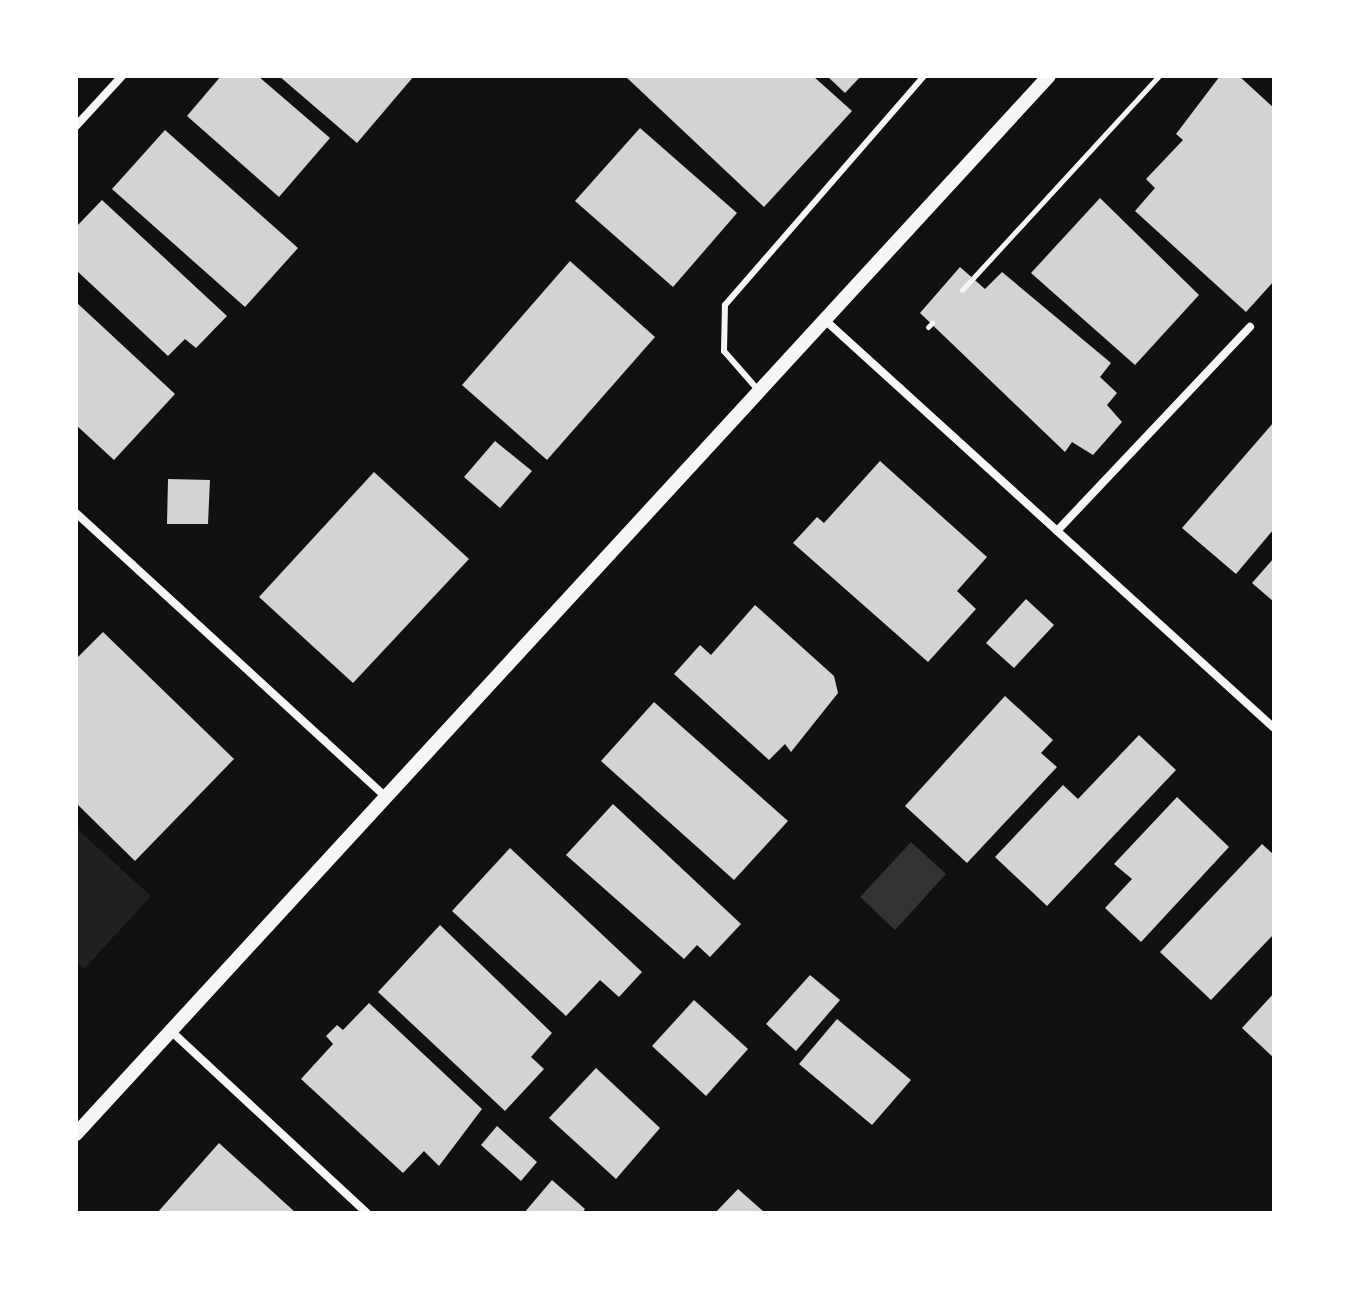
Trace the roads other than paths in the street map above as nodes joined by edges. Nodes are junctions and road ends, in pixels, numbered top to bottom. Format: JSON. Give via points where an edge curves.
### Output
{"nodes":[{"id":1,"x":122,"y":76,"type":"edge"},
{"id":2,"x":924,"y":76,"type":"edge"},
{"id":3,"x":1049,"y":76,"type":"edge"},
{"id":4,"x":76,"y":126,"type":"edge"},
{"id":5,"x":826,"y":321,"type":"junction"},
{"id":6,"x":1250,"y":327,"type":"dead end"},
{"id":7,"x":760,"y":392,"type":"junction"},
{"id":8,"x":76,"y":513,"type":"edge"},
{"id":9,"x":1057,"y":531,"type":"junction"},
{"id":10,"x":1274,"y":728,"type":"edge"},
{"id":11,"x":387,"y":798,"type":"junction"},
{"id":12,"x":171,"y":1031,"type":"junction"},
{"id":13,"x":76,"y":1134,"type":"edge"},
{"id":14,"x":367,"y":1213,"type":"edge"}],
"edges":[{"from":1,"to":4,"type":"street"},
{"from":2,"to":7,"type":"lane","via":[[725,305],[724,351]]},
{"from":3,"to":5,"type":"street"},
{"from":5,"to":7,"type":"street"},
{"from":5,"to":9,"type":"street"},
{"from":6,"to":9,"type":"street"},
{"from":7,"to":11,"type":"street"},
{"from":8,"to":11,"type":"street"},
{"from":9,"to":10,"type":"street"},
{"from":11,"to":12,"type":"street"},
{"from":12,"to":13,"type":"street"},
{"from":12,"to":14,"type":"street"}]}
